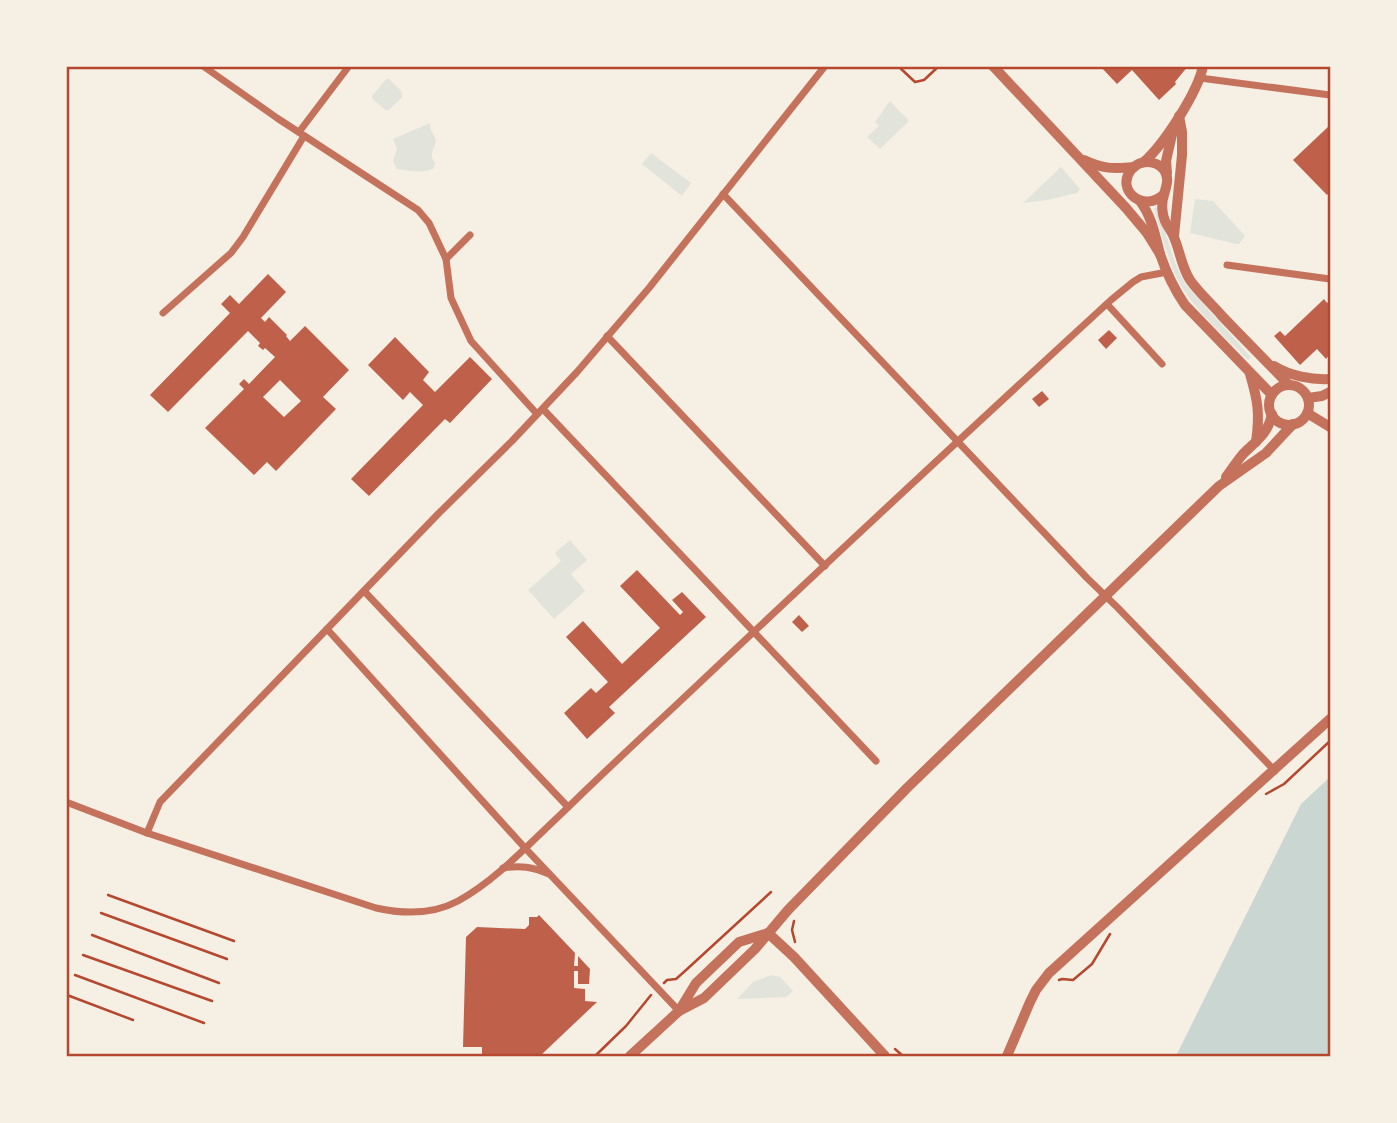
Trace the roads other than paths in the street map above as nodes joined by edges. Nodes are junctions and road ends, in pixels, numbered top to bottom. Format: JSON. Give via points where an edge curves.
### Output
{"nodes":[{"id":1,"x":203,"y":66,"type":"edge"},
{"id":2,"x":349,"y":66,"type":"edge"},
{"id":3,"x":824,"y":66,"type":"edge"},
{"id":4,"x":993,"y":66,"type":"edge"},
{"id":5,"x":1203,"y":66,"type":"edge"},
{"id":6,"x":1200,"y":78,"type":"junction"},
{"id":7,"x":1331,"y":94,"type":"edge"},
{"id":8,"x":1177,"y":119,"type":"junction"},
{"id":9,"x":301,"y":134,"type":"junction"},
{"id":10,"x":1077,"y":156,"type":"junction"},
{"id":11,"x":1139,"y":164,"type":"junction"},
{"id":12,"x":1167,"y":176,"type":"junction"},
{"id":13,"x":1103,"y":184,"type":"junction"},
{"id":14,"x":723,"y":194,"type":"junction"},
{"id":15,"x":1131,"y":194,"type":"junction"},
{"id":16,"x":1164,"y":194,"type":"junction"},
{"id":17,"x":1140,"y":201,"type":"junction"},
{"id":18,"x":470,"y":235,"type":"dead end"},
{"id":19,"x":1174,"y":236,"type":"junction"},
{"id":20,"x":1160,"y":254,"type":"junction"},
{"id":21,"x":446,"y":262,"type":"junction"},
{"id":22,"x":1227,"y":265,"type":"dead end"},
{"id":23,"x":1167,"y":272,"type":"junction"},
{"id":24,"x":1331,"y":279,"type":"edge"},
{"id":25,"x":1107,"y":304,"type":"junction"},
{"id":26,"x":163,"y":313,"type":"dead end"},
{"id":27,"x":607,"y":336,"type":"junction"},
{"id":28,"x":1262,"y":358,"type":"junction"},
{"id":29,"x":1161,"y":364,"type":"dead end"},
{"id":30,"x":1249,"y":370,"type":"junction"},
{"id":31,"x":1331,"y":379,"type":"edge"},
{"id":32,"x":1289,"y":385,"type":"junction"},
{"id":33,"x":1331,"y":392,"type":"edge"},
{"id":34,"x":1272,"y":395,"type":"junction"},
{"id":35,"x":1308,"y":398,"type":"junction"},
{"id":36,"x":540,"y":412,"type":"junction"},
{"id":37,"x":1307,"y":413,"type":"junction"},
{"id":38,"x":1272,"y":414,"type":"junction"},
{"id":39,"x":1293,"y":424,"type":"junction"},
{"id":40,"x":1331,"y":427,"type":"edge"},
{"id":41,"x":957,"y":442,"type":"junction"},
{"id":42,"x":1255,"y":442,"type":"junction"},
{"id":43,"x":1219,"y":486,"type":"junction"},
{"id":44,"x":825,"y":566,"type":"junction"},
{"id":45,"x":364,"y":591,"type":"junction"},
{"id":46,"x":1105,"y":596,"type":"junction"},
{"id":47,"x":327,"y":629,"type":"junction"},
{"id":48,"x":753,"y":632,"type":"junction"},
{"id":49,"x":1331,"y":719,"type":"edge"},
{"id":50,"x":876,"y":761,"type":"dead end"},
{"id":51,"x":1275,"y":771,"type":"junction"},
{"id":52,"x":66,"y":802,"type":"edge"},
{"id":53,"x":568,"y":807,"type":"junction"},
{"id":54,"x":147,"y":833,"type":"junction"},
{"id":55,"x":525,"y":848,"type":"junction"},
{"id":56,"x":502,"y":868,"type":"junction"},
{"id":57,"x":553,"y":876,"type":"junction"},
{"id":58,"x":768,"y":933,"type":"junction"},
{"id":59,"x":679,"y":1011,"type":"junction"},
{"id":60,"x":630,"y":1056,"type":"edge"},
{"id":61,"x":884,"y":1056,"type":"edge"},
{"id":62,"x":1007,"y":1056,"type":"edge"}],
"edges":[{"from":1,"to":9,"type":"street"},
{"from":2,"to":9,"type":"street"},
{"from":3,"to":14,"type":"street"},
{"from":4,"to":10,"type":"street"},
{"from":5,"to":6,"type":"street"},
{"from":6,"to":7,"type":"street"},
{"from":6,"to":8,"type":"street"},
{"from":8,"to":11,"type":"street","via":[[1150,157]]},
{"from":8,"to":12,"type":"street","via":[[1166,161]]},
{"from":8,"to":19,"type":"street","via":[[1182,155]]},
{"from":9,"to":21,"type":"street","via":[[418,210],[429,223]]},
{"from":9,"to":26,"type":"street","via":[[231,253]]},
{"from":10,"to":11,"type":"street","via":[[1110,169]]},
{"from":10,"to":13,"type":"street"},
{"from":11,"to":12,"type":"street","via":[[1158,165]]},
{"from":11,"to":15,"type":"street","via":[[1127,180]]},
{"from":12,"to":16,"type":"street"},
{"from":13,"to":15,"type":"street"},
{"from":13,"to":20,"type":"street"},
{"from":14,"to":27,"type":"street"},
{"from":14,"to":41,"type":"street"},
{"from":15,"to":17,"type":"street"},
{"from":16,"to":17,"type":"street","via":[[1156,201]]},
{"from":16,"to":19,"type":"street","via":[[1166,222]]},
{"from":17,"to":20,"type":"street"},
{"from":18,"to":21,"type":"street"},
{"from":19,"to":28,"type":"street","via":[[1191,281]]},
{"from":20,"to":23,"type":"street"},
{"from":21,"to":36,"type":"street","via":[[451,298],[471,341]]},
{"from":22,"to":24,"type":"street"},
{"from":23,"to":25,"type":"street","via":[[1141,277]]},
{"from":23,"to":30,"type":"street","via":[[1185,304]]},
{"from":25,"to":29,"type":"street"},
{"from":25,"to":41,"type":"street"},
{"from":27,"to":36,"type":"street"},
{"from":27,"to":44,"type":"street"},
{"from":28,"to":31,"type":"street","via":[[1281,370]]},
{"from":28,"to":32,"type":"street"},
{"from":30,"to":34,"type":"street"},
{"from":30,"to":42,"type":"street","via":[[1259,420]]},
{"from":32,"to":34,"type":"street"},
{"from":32,"to":35,"type":"street","via":[[1303,390]]},
{"from":33,"to":35,"type":"street"},
{"from":34,"to":38,"type":"street"},
{"from":35,"to":37,"type":"street"},
{"from":36,"to":45,"type":"street"},
{"from":36,"to":48,"type":"street"},
{"from":37,"to":39,"type":"street"},
{"from":37,"to":40,"type":"street"},
{"from":38,"to":39,"type":"street"},
{"from":38,"to":42,"type":"street","via":[[1269,427]]},
{"from":39,"to":43,"type":"street","via":[[1266,453]]},
{"from":41,"to":44,"type":"street"},
{"from":41,"to":46,"type":"street"},
{"from":42,"to":43,"type":"street"},
{"from":43,"to":46,"type":"street"},
{"from":44,"to":48,"type":"street"},
{"from":45,"to":47,"type":"street"},
{"from":45,"to":53,"type":"street"},
{"from":46,"to":51,"type":"street"},
{"from":46,"to":58,"type":"street","via":[[897,797]]},
{"from":47,"to":54,"type":"street","via":[[160,802]]},
{"from":47,"to":55,"type":"street"},
{"from":48,"to":50,"type":"street"},
{"from":48,"to":53,"type":"street"},
{"from":49,"to":51,"type":"street"},
{"from":51,"to":62,"type":"street","via":[[1049,973],[1036,990]]},
{"from":52,"to":54,"type":"street"},
{"from":53,"to":55,"type":"street"},
{"from":54,"to":56,"type":"street","via":[[399,912],[420,913],[446,906]]},
{"from":55,"to":56,"type":"street"},
{"from":55,"to":57,"type":"street"},
{"from":56,"to":57,"type":"street","via":[[526,867]]},
{"from":57,"to":59,"type":"street"},
{"from":58,"to":59,"type":"street","via":[[705,998]]},
{"from":58,"to":59,"type":"street","via":[[739,942],[696,983]]},
{"from":58,"to":61,"type":"street"},
{"from":59,"to":60,"type":"street"}]}
